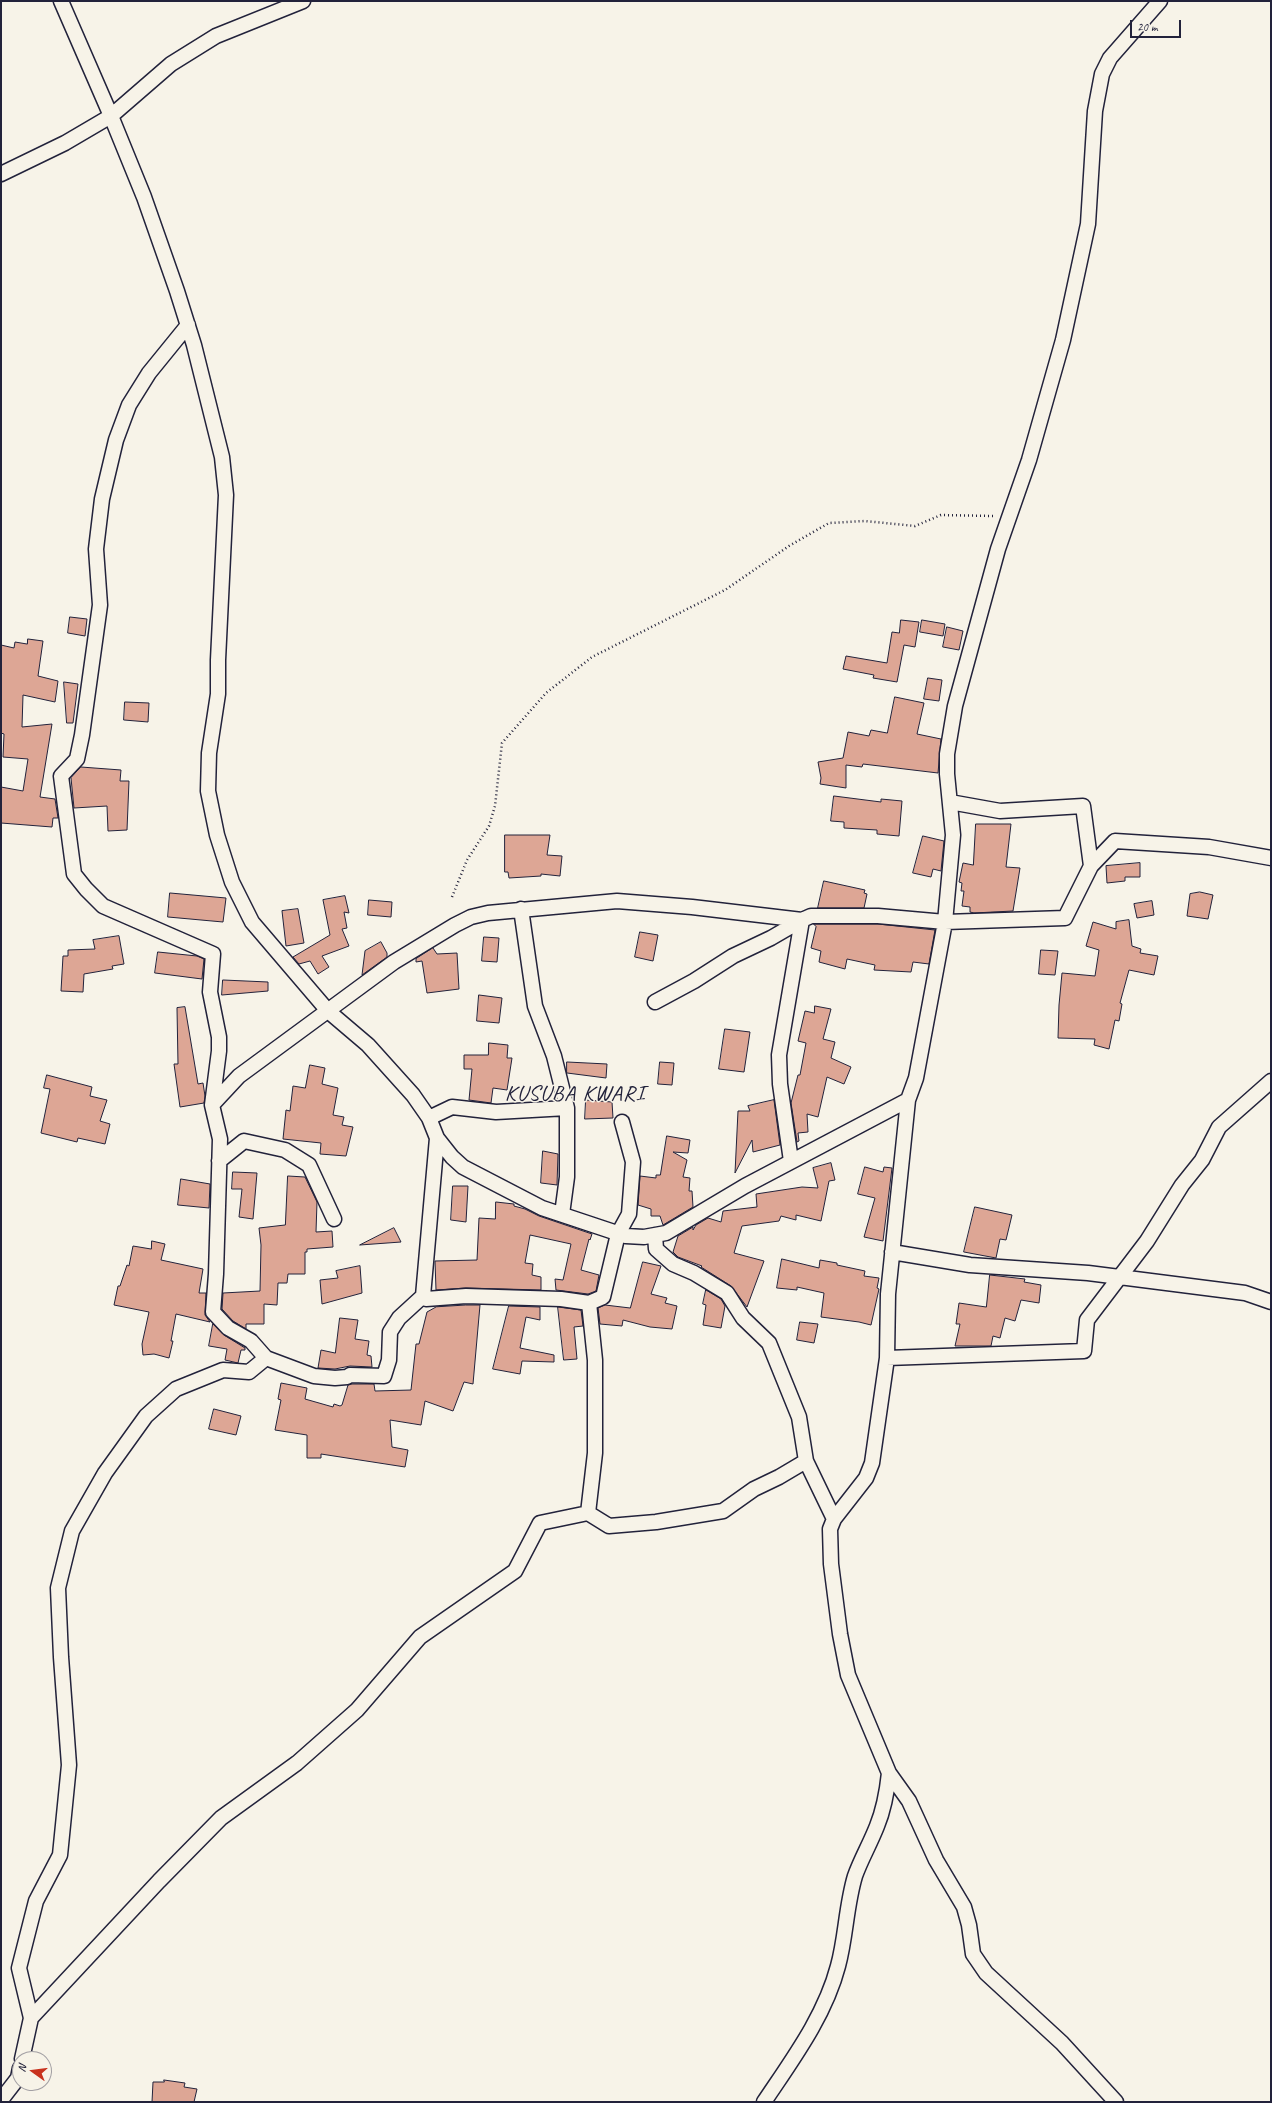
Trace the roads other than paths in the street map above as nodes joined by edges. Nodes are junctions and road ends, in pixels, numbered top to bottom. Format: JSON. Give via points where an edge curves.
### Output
{"nodes":[{"id":1,"x":61,"y":1,"type":"edge"},
{"id":2,"x":303,"y":1,"type":"edge"},
{"id":3,"x":1160,"y":1,"type":"edge"},
{"id":4,"x":111,"y":116,"type":"junction"},
{"id":5,"x":1,"y":174,"type":"edge"},
{"id":6,"x":188,"y":325,"type":"junction"},
{"id":7,"x":950,"y":802,"type":"junction"},
{"id":8,"x":1271,"y":858,"type":"edge"},
{"id":9,"x":1090,"y":866,"type":"junction"},
{"id":10,"x":521,"y":909,"type":"junction"},
{"id":11,"x":802,"y":920,"type":"junction"},
{"id":12,"x":945,"y":922,"type":"junction"},
{"id":13,"x":655,"y":1002,"type":"dead end"},
{"id":14,"x":328,"y":1011,"type":"junction"},
{"id":15,"x":1271,"y":1081,"type":"edge"},
{"id":16,"x":908,"y":1100,"type":"junction"},
{"id":17,"x":212,"y":1106,"type":"junction"},
{"id":18,"x":567,"y":1108,"type":"junction"},
{"id":19,"x":429,"y":1118,"type":"junction"},
{"id":20,"x":622,"y":1122,"type":"dead end"},
{"id":21,"x":438,"y":1138,"type":"junction"},
{"id":22,"x":219,"y":1161,"type":"junction"},
{"id":23,"x":791,"y":1161,"type":"junction"},
{"id":24,"x":562,"y":1214,"type":"junction"},
{"id":25,"x":334,"y":1219,"type":"dead end"},
{"id":26,"x":618,"y":1234,"type":"junction"},
{"id":27,"x":655,"y":1236,"type":"junction"},
{"id":28,"x":892,"y":1252,"type":"junction"},
{"id":29,"x":1118,"y":1277,"type":"junction"},
{"id":30,"x":423,"y":1296,"type":"junction"},
{"id":31,"x":1271,"y":1302,"type":"edge"},
{"id":32,"x":589,"y":1303,"type":"junction"},
{"id":33,"x":266,"y":1358,"type":"junction"},
{"id":34,"x":887,"y":1358,"type":"junction"},
{"id":35,"x":806,"y":1461,"type":"junction"},
{"id":36,"x":588,"y":1513,"type":"junction"},
{"id":37,"x":834,"y":1519,"type":"junction"},
{"id":38,"x":889,"y":1773,"type":"junction"},
{"id":39,"x":31,"y":2018,"type":"junction"},
{"id":40,"x":24,"y":2051,"type":"edge"},
{"id":41,"x":12,"y":2086,"type":"edge"},
{"id":42,"x":1,"y":2100,"type":"edge"},
{"id":43,"x":764,"y":2102,"type":"edge"},
{"id":44,"x":1116,"y":2102,"type":"edge"}],
"edges":[{"from":1,"to":4,"type":"street"},
{"from":2,"to":4,"type":"street","via":[[216,36],[171,64]]},
{"from":3,"to":7,"type":"street","via":[[1110,58],[1102,74],[1095,111],[1086,232],[1063,340],[1030,460],[981,607],[955,706],[947,754]]},
{"from":4,"to":5,"type":"street","via":[[65,143]]},
{"from":4,"to":6,"type":"street","via":[[144,198]]},
{"from":6,"to":14,"type":"street","via":[[222,457],[226,495],[218,694],[209,753],[208,791],[217,835],[232,882],[252,922]]},
{"from":6,"to":17,"type":"street","via":[[149,373],[129,405],[112,454],[102,499],[96,549],[100,605],[82,735],[77,759],[61,776],[74,874],[86,889],[103,906],[213,954],[210,992],[219,1037],[219,1051]]},
{"from":7,"to":9,"type":"street","via":[[1000,811],[1083,806]]},
{"from":7,"to":12,"type":"street","via":[[953,835]]},
{"from":8,"to":9,"type":"street","via":[[1209,848],[1115,842]]},
{"from":9,"to":12,"type":"street","via":[[1065,918]]},
{"from":10,"to":11,"type":"street","via":[[617,900]]},
{"from":10,"to":14,"type":"street","via":[[488,912],[455,925],[394,962]]},
{"from":10,"to":18,"type":"street","via":[[535,1006],[554,1056]]},
{"from":11,"to":12,"type":"street","via":[[811,916],[878,916]]},
{"from":11,"to":13,"type":"street","via":[[733,956]]},
{"from":11,"to":23,"type":"street","via":[[779,1054],[780,1084]]},
{"from":12,"to":16,"type":"street","via":[[916,1078]]},
{"from":14,"to":17,"type":"street","via":[[239,1076]]},
{"from":14,"to":19,"type":"street","via":[[368,1045]]},
{"from":15,"to":29,"type":"street","via":[[1219,1127],[1202,1160],[1182,1185],[1147,1241]]},
{"from":16,"to":23,"type":"street"},
{"from":16,"to":28,"type":"street"},
{"from":17,"to":22,"type":"street","via":[[220,1139]]},
{"from":18,"to":19,"type":"street","via":[[496,1112],[452,1107]]},
{"from":18,"to":24,"type":"street","via":[[567,1177]]},
{"from":19,"to":21,"type":"street"},
{"from":20,"to":26,"type":"street","via":[[633,1162],[629,1214]]},
{"from":21,"to":24,"type":"street","via":[[463,1167],[542,1208]]},
{"from":21,"to":30,"type":"street"},
{"from":22,"to":25,"type":"street","via":[[244,1141],[285,1150],[309,1165]]},
{"from":22,"to":33,"type":"street","via":[[216,1274],[212,1312],[228,1328],[251,1341]]},
{"from":23,"to":27,"type":"street","via":[[666,1234]]},
{"from":24,"to":26,"type":"street"},
{"from":26,"to":27,"type":"street"},
{"from":26,"to":32,"type":"street","via":[[603,1297]]},
{"from":27,"to":35,"type":"street","via":[[656,1249],[673,1264],[694,1273],[727,1293],[743,1318],[769,1343],[799,1416]]},
{"from":28,"to":29,"type":"street","via":[[970,1265]]},
{"from":28,"to":34,"type":"street","via":[[888,1294]]},
{"from":29,"to":31,"type":"street","via":[[1245,1293]]},
{"from":29,"to":34,"type":"street","via":[[1087,1320],[1084,1351]]},
{"from":30,"to":32,"type":"street","via":[[426,1299],[466,1296],[561,1299]]},
{"from":30,"to":33,"type":"street","via":[[399,1318],[390,1332],[389,1360],[384,1376],[314,1376]]},
{"from":32,"to":36,"type":"street","via":[[595,1360],[595,1453]]},
{"from":33,"to":39,"type":"street","via":[[249,1372],[223,1370],[176,1389],[146,1416],[105,1473],[72,1531],[58,1588],[60,1657],[69,1765],[60,1855],[36,1901],[19,1968]]},
{"from":34,"to":37,"type":"street","via":[[872,1463],[866,1478]]},
{"from":35,"to":36,"type":"street","via":[[754,1489],[723,1511],[656,1522],[609,1526]]},
{"from":35,"to":37,"type":"street"},
{"from":36,"to":39,"type":"street","via":[[540,1523],[516,1571],[420,1638],[357,1710],[297,1763],[221,1818]]},
{"from":37,"to":38,"type":"street","via":[[830,1539],[831,1564],[848,1675]]},
{"from":38,"to":43,"type":"street","via":[[885,1803],[877,1827],[859,1864],[850,1894],[838,1966],[826,2001]]},
{"from":38,"to":44,"type":"street","via":[[909,1801],[936,1860],[964,1907],[973,1954],[978,1964],[1062,2043]]},
{"from":39,"to":40,"type":"street"},
{"from":41,"to":42,"type":"street"}]}
